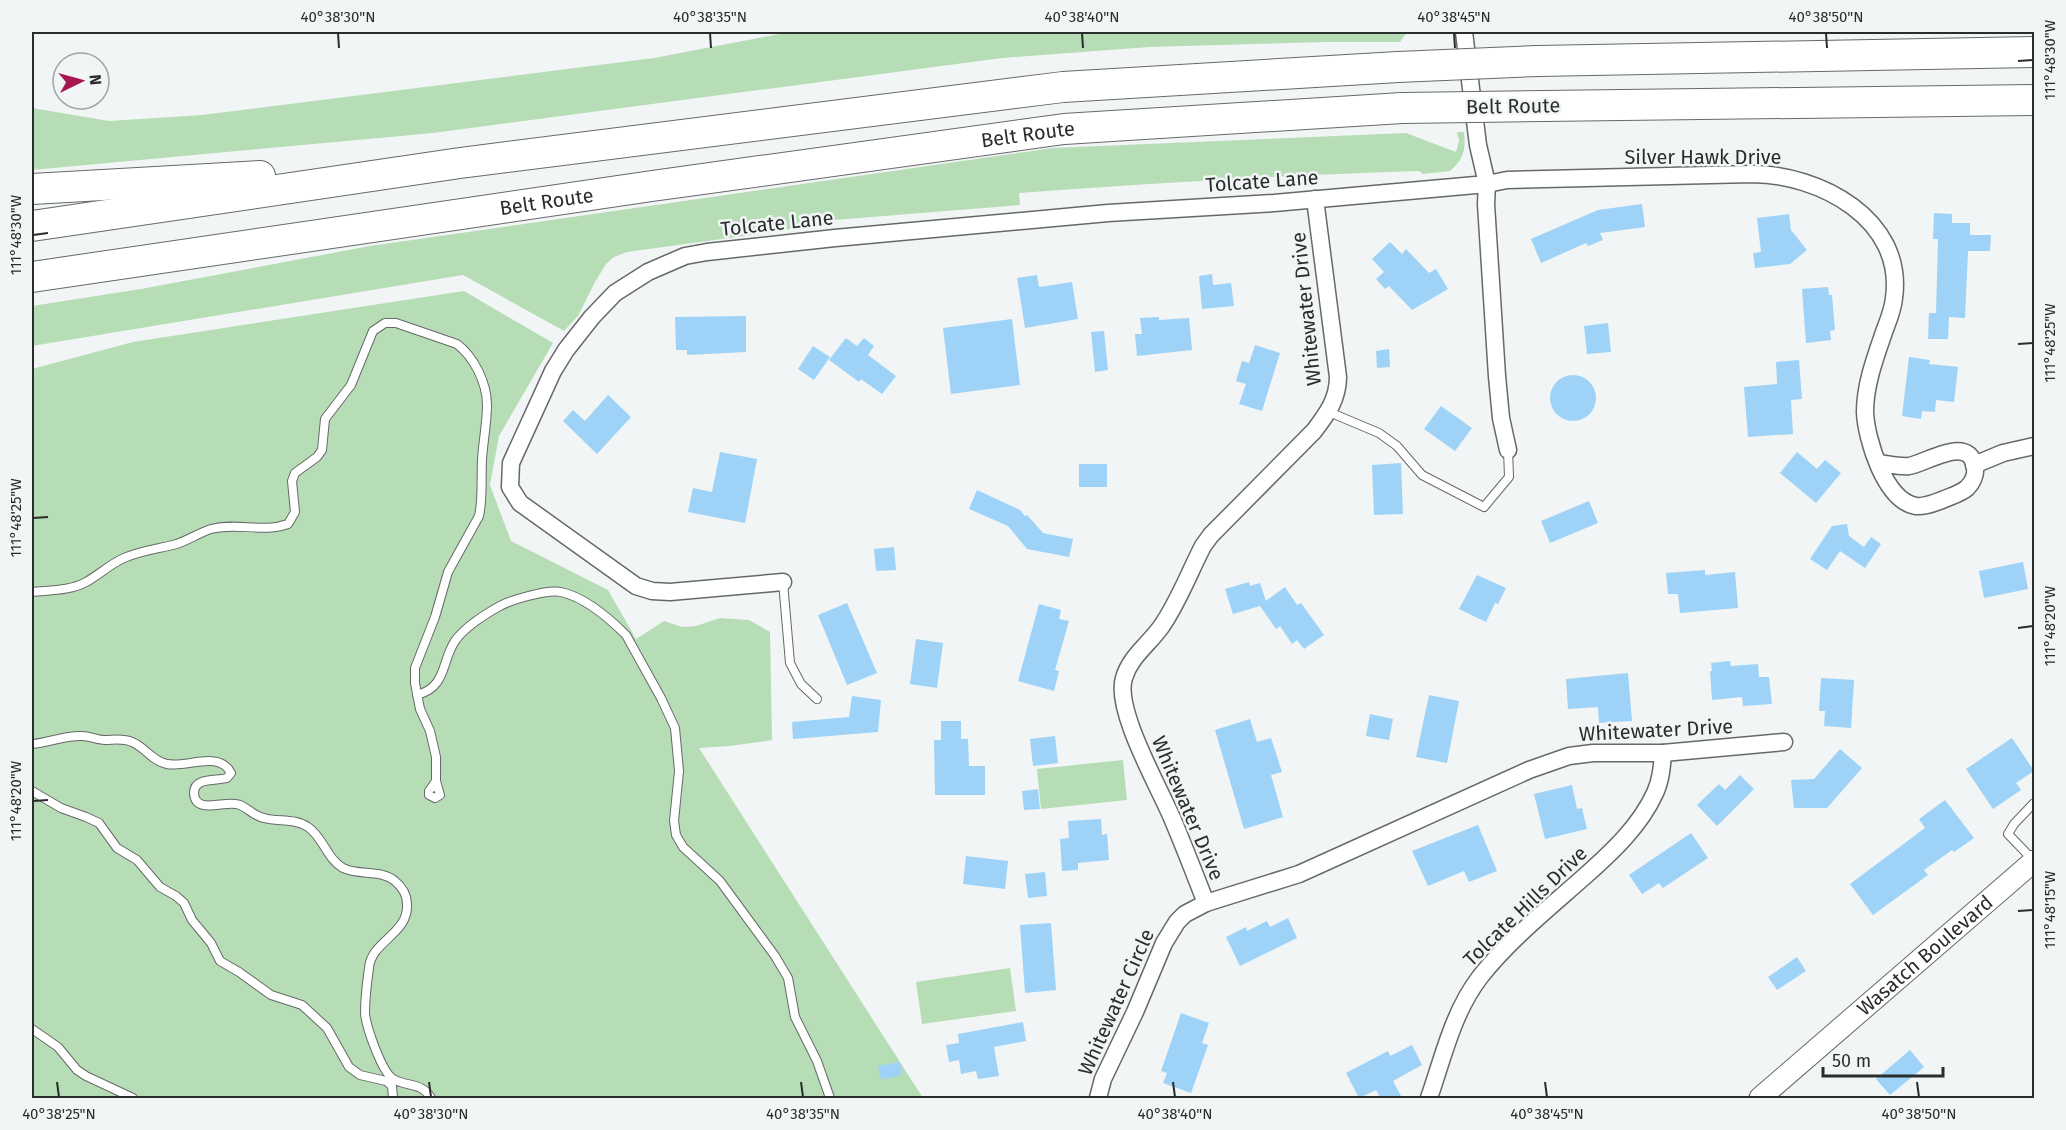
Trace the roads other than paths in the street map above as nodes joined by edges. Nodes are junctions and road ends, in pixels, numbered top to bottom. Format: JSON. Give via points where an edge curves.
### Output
{"nodes":[{"id":1,"x":1464,"y":32,"type":"edge"},
{"id":2,"x":2034,"y":52,"type":"edge"},
{"id":3,"x":2034,"y":100,"type":"edge"},
{"id":4,"x":460,"y":163,"type":"junction"},
{"id":5,"x":1487,"y":184,"type":"junction"},
{"id":6,"x":32,"y":189,"type":"edge"},
{"id":7,"x":1315,"y":199,"type":"junction"},
{"id":8,"x":32,"y":226,"type":"edge"},
{"id":9,"x":97,"y":268,"type":"junction"},
{"id":10,"x":32,"y":277,"type":"edge"},
{"id":11,"x":32,"y":284,"type":"edge"},
{"id":12,"x":1329,"y":412,"type":"junction"},
{"id":13,"x":2034,"y":446,"type":"edge"},
{"id":14,"x":1508,"y":450,"type":"joint"},
{"id":15,"x":1878,"y":463,"type":"junction"},
{"id":16,"x":1974,"y":465,"type":"junction"},
{"id":17,"x":783,"y":582,"type":"joint"},
{"id":18,"x":32,"y":592,"type":"edge"},
{"id":19,"x":417,"y":695,"type":"junction"},
{"id":20,"x":817,"y":699,"type":"dead end"},
{"id":21,"x":1784,"y":742,"type":"dead end"},
{"id":22,"x":32,"y":744,"type":"edge"},
{"id":23,"x":1663,"y":753,"type":"junction"},
{"id":24,"x":436,"y":781,"type":"dead end"},
{"id":25,"x":32,"y":791,"type":"edge"},
{"id":26,"x":2034,"y":803,"type":"edge"},
{"id":27,"x":2034,"y":862,"type":"edge"},
{"id":28,"x":1206,"y":903,"type":"junction"},
{"id":29,"x":32,"y":1029,"type":"edge"},
{"id":30,"x":132,"y":1098,"type":"edge"},
{"id":31,"x":393,"y":1098,"type":"edge"},
{"id":32,"x":431,"y":1098,"type":"edge"},
{"id":33,"x":830,"y":1098,"type":"edge"},
{"id":34,"x":1098,"y":1098,"type":"edge"},
{"id":35,"x":1429,"y":1098,"type":"edge"},
{"id":36,"x":1760,"y":1098,"type":"edge"}],
"edges":[{"from":1,"to":5,"type":"street","via":[[1478,146]]},
{"from":2,"to":4,"type":"highway","bridge":true,"via":[[1538,61],[1064,87]]},
{"from":3,"to":9,"type":"highway","name":"Belt Route","bridge":true,"via":[[1402,108],[1064,129]]},
{"from":4,"to":6,"type":"highway"},
{"from":4,"to":8,"type":"highway"},
{"from":5,"to":7,"type":"street","name":"Tolcate Lane"},
{"from":5,"to":14,"type":"street","via":[[1497,376]]},
{"from":5,"to":15,"type":"street","name":"Silver Hawk Drive","via":[[1507,180],[1767,174],[1797,179],[1843,200],[1880,235],[1894,273],[1895,296],[1866,400],[1869,438]]},
{"from":7,"to":12,"type":"street","name":"Whitewater Drive","via":[[1338,377]]},
{"from":7,"to":17,"type":"street","name":"Tolcate Lane","via":[[1108,213],[707,252],[665,264],[615,293],[579,333],[553,371],[511,463],[509,479],[514,495],[529,510],[645,590],[670,592]]},
{"from":9,"to":10,"type":"highway","name":"Belt Route"},
{"from":9,"to":11,"type":"highway"},
{"from":12,"to":14,"type":"lane","via":[[1379,434],[1397,446],[1422,475],[1484,507],[1509,477]]},
{"from":12,"to":28,"type":"street","name":"Whitewater Drive","via":[[1211,535],[1160,628],[1131,663],[1122,683],[1131,726]]},
{"from":13,"to":16,"type":"street"},
{"from":15,"to":16,"type":"street","via":[[1912,465],[1958,451],[1969,454]]},
{"from":15,"to":16,"type":"street","name":"Silver Hawk Drive","via":[[1895,494],[1918,506],[1964,490],[1974,478]]},
{"from":17,"to":20,"type":"lane","via":[[790,663],[801,684]]},
{"from":18,"to":19,"type":"lane","via":[[74,587],[134,553],[175,545],[219,527],[264,529],[288,524],[295,512],[295,473],[322,450],[325,419],[351,385],[373,331],[385,323],[396,323],[465,350],[474,362],[487,403],[482,505],[448,572],[416,668]]},
{"from":19,"to":24,"type":"lane","via":[[436,757]]},
{"from":19,"to":33,"type":"lane","via":[[426,693],[438,682],[455,640],[506,603],[564,592],[619,627],[675,729],[679,771],[676,835],[683,847],[720,881],[788,978],[795,1017]]},
{"from":21,"to":23,"type":"street","name":"Whitewater Drive"},
{"from":22,"to":32,"type":"lane","via":[[82,736],[121,739],[134,742],[164,764],[216,761],[231,773],[227,778],[197,784],[194,789],[198,803],[231,803],[265,819],[298,822],[308,827],[344,868],[385,874],[397,882],[406,895],[406,917],[369,964],[365,1013],[384,1070],[396,1081],[424,1088]]},
{"from":23,"to":28,"type":"street","name":"Whitewater Drive","via":[[1581,754],[1550,762],[1316,867]]},
{"from":23,"to":35,"type":"street","name":"Tolcate Hills Drive","via":[[1655,793],[1630,831],[1528,927],[1476,983],[1459,1013]]},
{"from":25,"to":31,"type":"lane","via":[[99,823],[117,848],[137,860],[160,886],[184,903],[220,961],[271,995],[302,1005],[327,1028],[349,1067],[360,1075],[386,1081],[392,1086]]},
{"from":26,"to":27,"type":"lane","via":[[2008,834]]},
{"from":27,"to":36,"type":"street","name":"Wasatch Boulevard"},
{"from":28,"to":34,"type":"street","name":"Whitewater Circle","via":[[1185,914],[1164,943]]},
{"from":29,"to":30,"type":"lane","via":[[58,1047],[77,1070]]}]}
